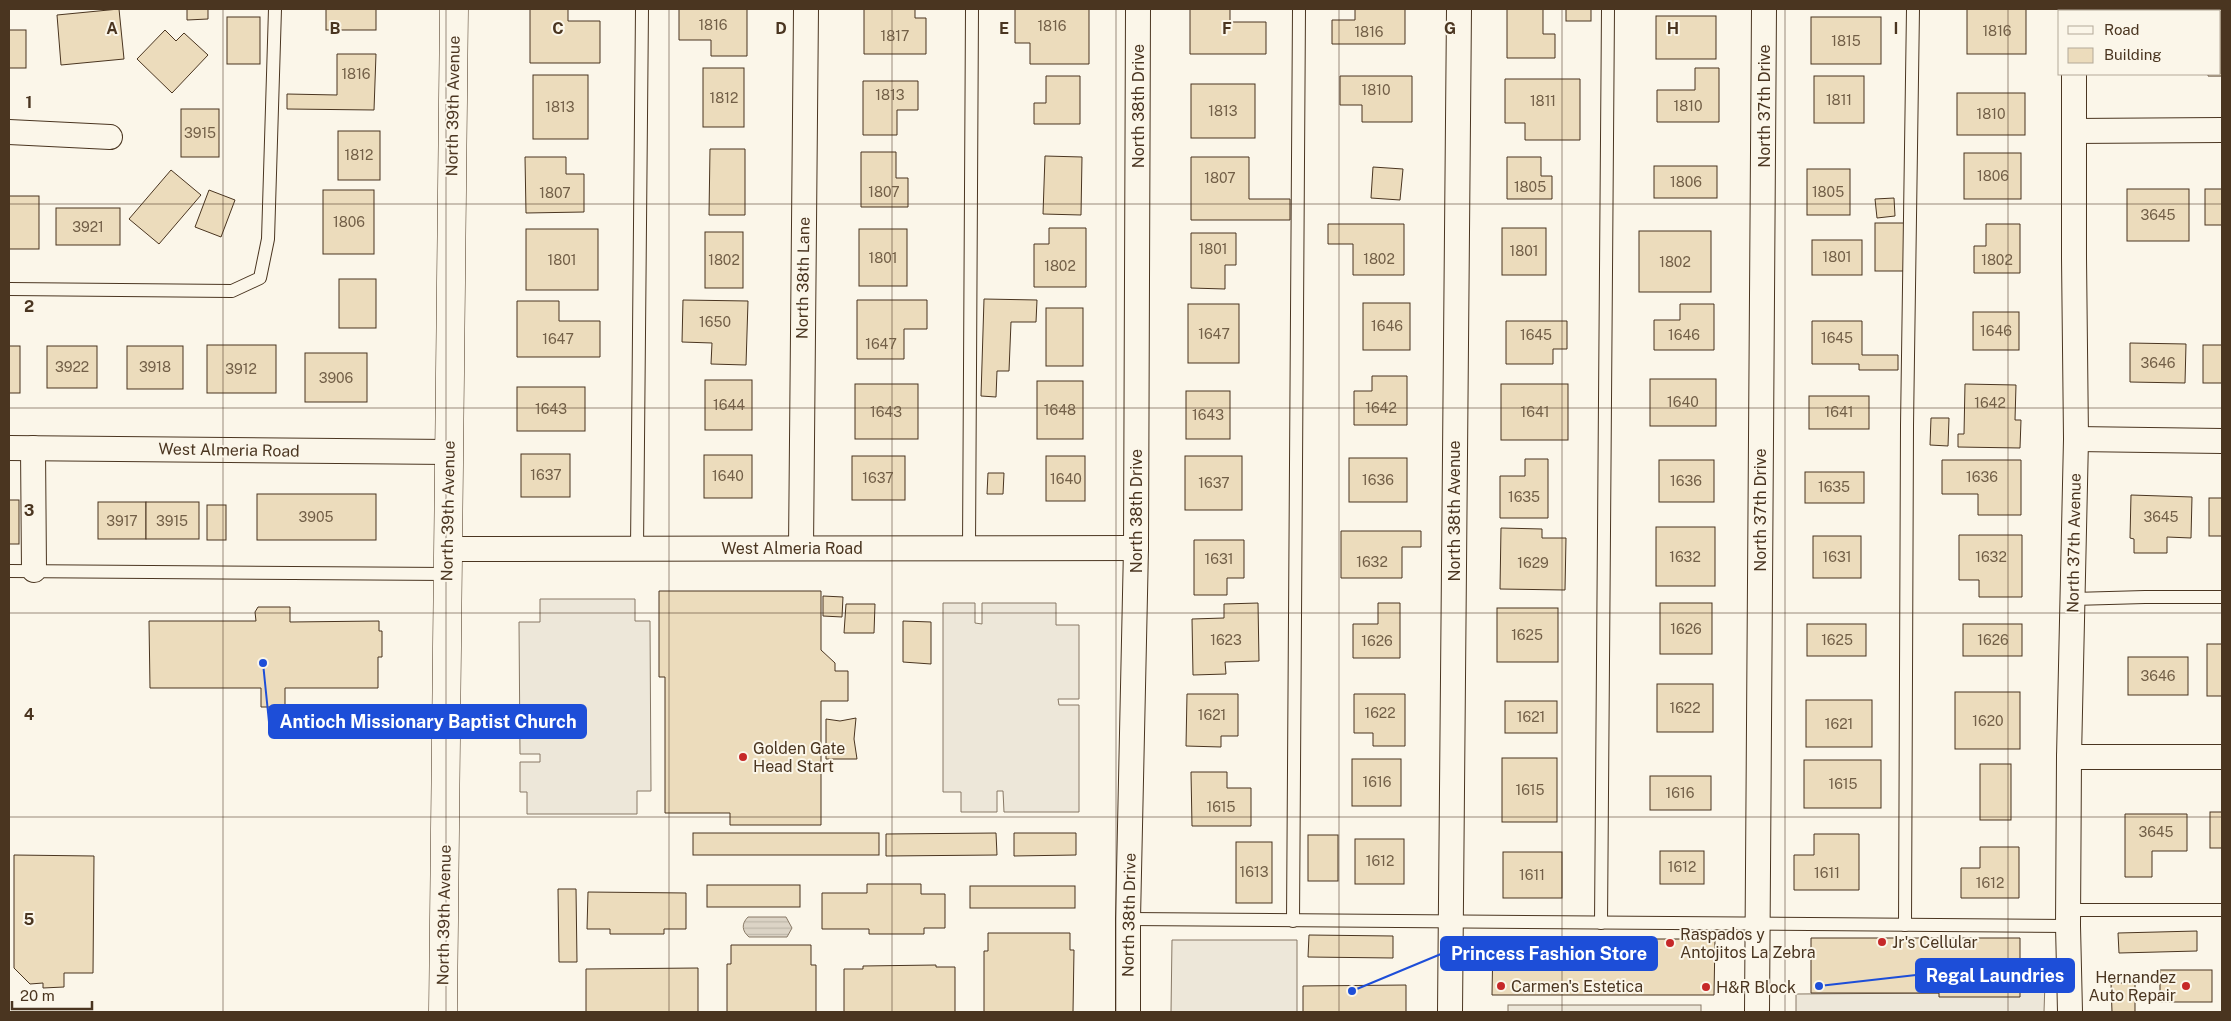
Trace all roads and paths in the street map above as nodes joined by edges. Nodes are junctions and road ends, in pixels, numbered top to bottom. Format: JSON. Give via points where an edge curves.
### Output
{"nodes":[{"id":1,"x":275,"y":9,"type":"edge"},
{"id":2,"x":454,"y":9,"type":"edge"},
{"id":3,"x":642,"y":9,"type":"edge"},
{"id":4,"x":806,"y":9,"type":"edge"},
{"id":5,"x":972,"y":9,"type":"edge"},
{"id":6,"x":1138,"y":9,"type":"edge"},
{"id":7,"x":1299,"y":9,"type":"edge"},
{"id":8,"x":1458,"y":9,"type":"edge"},
{"id":9,"x":1608,"y":9,"type":"edge"},
{"id":10,"x":1764,"y":9,"type":"edge"},
{"id":11,"x":1913,"y":9,"type":"edge"},
{"id":12,"x":2074,"y":75,"type":"edge"},
{"id":13,"x":2222,"y":130,"type":"edge"},
{"id":14,"x":2074,"y":131,"type":"junction"},
{"id":15,"x":9,"y":132,"type":"edge"},
{"id":16,"x":110,"y":137,"type":"dead end"},
{"id":17,"x":9,"y":289,"type":"edge"},
{"id":18,"x":2076,"y":440,"type":"junction"},
{"id":19,"x":2222,"y":441,"type":"edge"},
{"id":20,"x":9,"y":448,"type":"edge"},
{"id":21,"x":33,"y":448,"type":"junction"},
{"id":22,"x":449,"y":452,"type":"junction"},
{"id":23,"x":637,"y":548,"type":"junction"},
{"id":24,"x":801,"y":548,"type":"junction"},
{"id":25,"x":969,"y":548,"type":"junction"},
{"id":26,"x":1136,"y":548,"type":"junction"},
{"id":27,"x":448,"y":561,"type":"junction"},
{"id":28,"x":34,"y":570,"type":"junction"},
{"id":29,"x":9,"y":571,"type":"edge"},
{"id":30,"x":2222,"y":597,"type":"edge"},
{"id":31,"x":2072,"y":600,"type":"junction"},
{"id":32,"x":2069,"y":757,"type":"junction"},
{"id":33,"x":2222,"y":757,"type":"edge"},
{"id":34,"x":2222,"y":910,"type":"edge"},
{"id":35,"x":2068,"y":918,"type":"junction"},
{"id":36,"x":1128,"y":920,"type":"junction"},
{"id":37,"x":1293,"y":921,"type":"junction"},
{"id":38,"x":1451,"y":921,"type":"junction"},
{"id":39,"x":1601,"y":923,"type":"junction"},
{"id":40,"x":1757,"y":924,"type":"junction"},
{"id":41,"x":1905,"y":925,"type":"junction"},
{"id":42,"x":443,"y":1012,"type":"edge"},
{"id":43,"x":1128,"y":1012,"type":"edge"},
{"id":44,"x":1450,"y":1012,"type":"edge"},
{"id":45,"x":1756,"y":1012,"type":"edge"},
{"id":46,"x":2070,"y":1012,"type":"edge"}],
"edges":[{"from":1,"to":17,"type":"lane","via":[[268,239],[260,278],[232,291]]},
{"from":2,"to":22,"type":"street","name":"North 39th Avenue"},
{"from":3,"to":23,"type":"lane"},
{"from":4,"to":24,"type":"street","name":"North 38th Lane"},
{"from":5,"to":25,"type":"lane"},
{"from":6,"to":26,"type":"street","name":"North 38th Drive"},
{"from":7,"to":37,"type":"lane"},
{"from":8,"to":38,"type":"street","name":"North 38th Avenue"},
{"from":9,"to":39,"type":"lane"},
{"from":10,"to":40,"type":"street","name":"North 37th Drive"},
{"from":11,"to":41,"type":"lane"},
{"from":12,"to":14,"type":"street","name":"North 37th Avenue"},
{"from":13,"to":14,"type":"street"},
{"from":14,"to":18,"type":"street","name":"North 37th Avenue"},
{"from":15,"to":16,"type":"street"},
{"from":18,"to":19,"type":"street"},
{"from":18,"to":31,"type":"street","name":"North 37th Avenue"},
{"from":20,"to":21,"type":"street","name":"West Almeria Road"},
{"from":21,"to":22,"type":"street","name":"West Almeria Road"},
{"from":21,"to":28,"type":"street"},
{"from":22,"to":27,"type":"street","name":"North 39th Avenue"},
{"from":23,"to":24,"type":"street","name":"West Almeria Road"},
{"from":23,"to":27,"type":"street","name":"West Almeria Road"},
{"from":24,"to":25,"type":"street","name":"West Almeria Road"},
{"from":25,"to":26,"type":"street","name":"West Almeria Road"},
{"from":26,"to":36,"type":"street","name":"North 38th Drive"},
{"from":27,"to":28,"type":"lane"},
{"from":27,"to":42,"type":"street","name":"North 39th Avenue"},
{"from":28,"to":29,"type":"lane"},
{"from":30,"to":31,"type":"lane"},
{"from":31,"to":32,"type":"street","name":"North 37th Avenue"},
{"from":32,"to":33,"type":"street"},
{"from":32,"to":35,"type":"street","name":"North 37th Avenue"},
{"from":34,"to":35,"type":"lane"},
{"from":35,"to":41,"type":"lane"},
{"from":35,"to":46,"type":"street","name":"North 37th Avenue"},
{"from":36,"to":37,"type":"lane"},
{"from":36,"to":43,"type":"street","name":"North 38th Drive"},
{"from":37,"to":38,"type":"lane"},
{"from":38,"to":39,"type":"lane"},
{"from":38,"to":44,"type":"street","name":"North 38th Avenue"},
{"from":39,"to":40,"type":"lane"},
{"from":40,"to":41,"type":"lane"},
{"from":40,"to":45,"type":"street","name":"North 37th Drive"}]}
